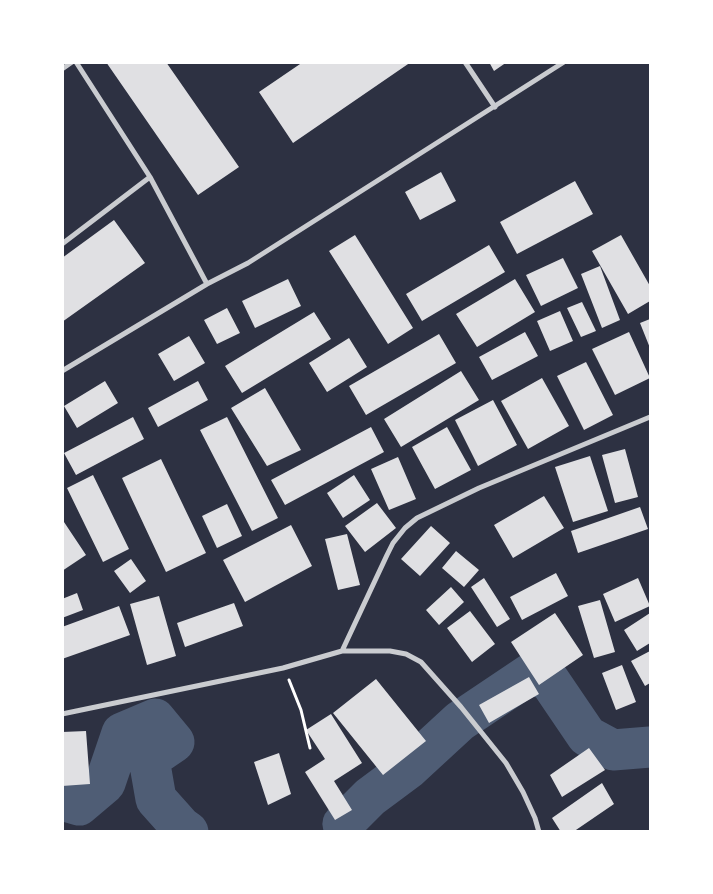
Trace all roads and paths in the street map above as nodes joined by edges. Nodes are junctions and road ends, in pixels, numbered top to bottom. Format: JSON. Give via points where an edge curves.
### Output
{"nodes":[{"id":1,"x":74,"y":62,"type":"edge"},
{"id":2,"x":465,"y":62,"type":"edge"},
{"id":3,"x":564,"y":62,"type":"edge"},
{"id":4,"x":62,"y":69,"type":"edge"},
{"id":5,"x":495,"y":107,"type":"junction"},
{"id":6,"x":150,"y":177,"type":"junction"},
{"id":7,"x":62,"y":244,"type":"edge"},
{"id":8,"x":207,"y":284,"type":"junction"},
{"id":9,"x":62,"y":371,"type":"edge"},
{"id":10,"x":650,"y":417,"type":"edge"},
{"id":11,"x":342,"y":651,"type":"junction"},
{"id":12,"x":283,"y":668,"type":"junction"},
{"id":13,"x":62,"y":714,"type":"edge"},
{"id":14,"x":310,"y":748,"type":"dead end"},
{"id":15,"x":539,"y":832,"type":"edge"}],
"edges":[{"from":1,"to":4,"type":"street"},
{"from":1,"to":6,"type":"street"},
{"from":2,"to":5,"type":"street"},
{"from":3,"to":5,"type":"street"},
{"from":5,"to":8,"type":"street","via":[[248,263]]},
{"from":6,"to":7,"type":"street"},
{"from":6,"to":8,"type":"street"},
{"from":8,"to":9,"type":"street"},
{"from":10,"to":11,"type":"street","via":[[479,488],[417,518],[387,555]]},
{"from":11,"to":12,"type":"street"},
{"from":11,"to":15,"type":"street","via":[[390,651],[406,654],[421,662],[462,706],[506,763],[527,801]]},
{"from":12,"to":13,"type":"street"},
{"from":12,"to":14,"type":"path","via":[[302,710]]}]}
